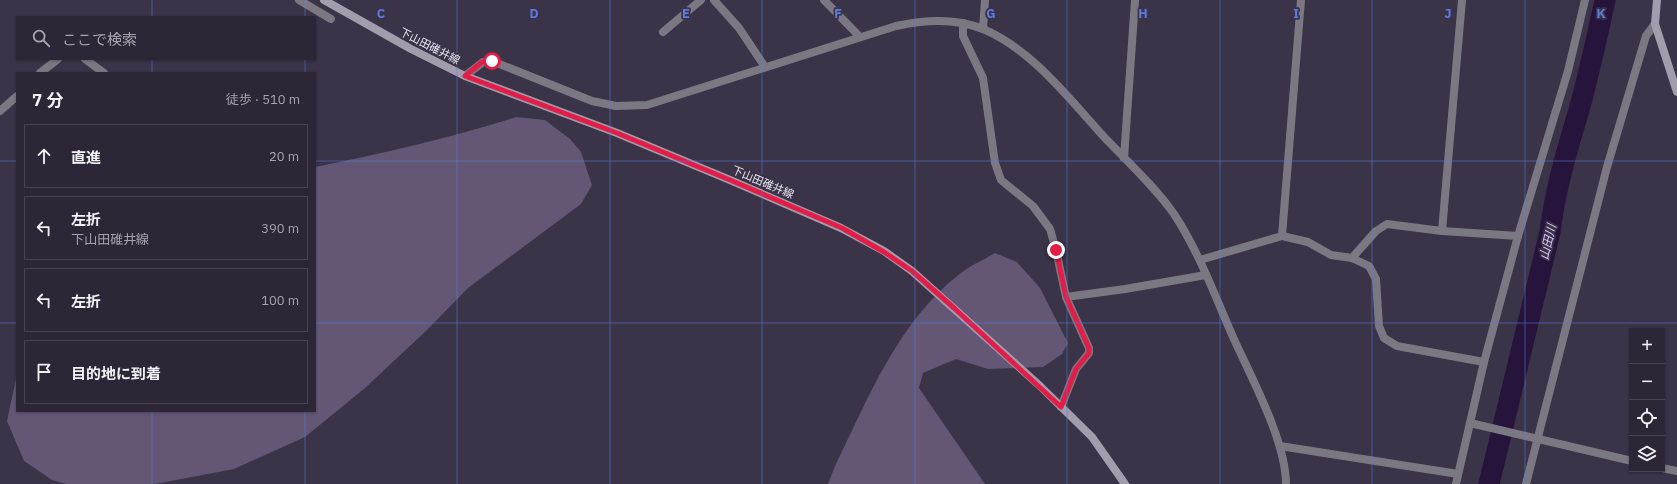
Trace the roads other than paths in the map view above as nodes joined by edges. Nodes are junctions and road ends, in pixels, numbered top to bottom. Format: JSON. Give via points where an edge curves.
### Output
{"nodes":[{"id":1,"x":299,"y":0,"type":"edge"},
{"id":2,"x":324,"y":0,"type":"edge"},
{"id":3,"x":700,"y":0,"type":"edge"},
{"id":4,"x":714,"y":0,"type":"edge"},
{"id":5,"x":824,"y":0,"type":"edge"},
{"id":6,"x":985,"y":0,"type":"edge"},
{"id":7,"x":1135,"y":0,"type":"edge"},
{"id":8,"x":1301,"y":0,"type":"edge"},
{"id":9,"x":1462,"y":0,"type":"edge"},
{"id":10,"x":1585,"y":0,"type":"edge"},
{"id":11,"x":1656,"y":0,"type":"edge"},
{"id":12,"x":331,"y":19,"type":"dead end"},
{"id":13,"x":962,"y":23,"type":"junction"},
{"id":14,"x":1655,"y":24,"type":"junction"},
{"id":15,"x":983,"y":29,"type":"junction"},
{"id":16,"x":662,"y":32,"type":"dead end"},
{"id":17,"x":860,"y":37,"type":"junction"},
{"id":18,"x":57,"y":60,"type":"edge"},
{"id":19,"x":86,"y":60,"type":"edge"},
{"id":20,"x":766,"y":67,"type":"junction"},
{"id":21,"x":41,"y":72,"type":"edge"},
{"id":22,"x":103,"y":72,"type":"edge"},
{"id":23,"x":465,"y":76,"type":"junction"},
{"id":24,"x":1677,"y":92,"type":"edge"},
{"id":25,"x":16,"y":97,"type":"edge"},
{"id":26,"x":0,"y":111,"type":"edge"},
{"id":27,"x":1124,"y":158,"type":"junction"},
{"id":28,"x":1442,"y":231,"type":"junction"},
{"id":29,"x":1282,"y":236,"type":"junction"},
{"id":30,"x":1518,"y":236,"type":"junction"},
{"id":31,"x":1352,"y":258,"type":"junction"},
{"id":32,"x":1200,"y":260,"type":"junction"},
{"id":33,"x":1206,"y":275,"type":"junction"},
{"id":34,"x":1066,"y":297,"type":"junction"},
{"id":35,"x":1484,"y":362,"type":"junction"},
{"id":36,"x":1061,"y":407,"type":"junction"},
{"id":37,"x":1473,"y":424,"type":"junction"},
{"id":38,"x":1537,"y":440,"type":"junction"},
{"id":39,"x":1280,"y":446,"type":"junction"},
{"id":40,"x":1629,"y":460,"type":"edge"},
{"id":41,"x":1665,"y":469,"type":"edge"},
{"id":42,"x":1677,"y":471,"type":"edge"},
{"id":43,"x":1458,"y":474,"type":"junction"},
{"id":44,"x":1125,"y":484,"type":"edge"},
{"id":45,"x":1286,"y":484,"type":"edge"},
{"id":46,"x":1456,"y":484,"type":"edge"},
{"id":47,"x":1526,"y":484,"type":"edge"}],
"edges":[{"from":1,"to":12,"type":"street"},
{"from":2,"to":23,"type":"main road","name":"下山田碓井線","via":[[405,46]]},
{"from":3,"to":16,"type":"street"},
{"from":4,"to":20,"type":"street","via":[[739,28]]},
{"from":5,"to":17,"type":"street"},
{"from":6,"to":15,"type":"street"},
{"from":7,"to":27,"type":"street"},
{"from":8,"to":29,"type":"street"},
{"from":9,"to":28,"type":"street"},
{"from":10,"to":30,"type":"street","via":[[1568,71]]},
{"from":11,"to":14,"type":"main road"},
{"from":13,"to":15,"type":"street"},
{"from":13,"to":17,"type":"street","via":[[915,22]]},
{"from":13,"to":34,"type":"street","via":[[962,36],[982,78],[995,163],[1001,180],[1033,206],[1050,228]]},
{"from":14,"to":24,"type":"main road"},
{"from":14,"to":38,"type":"street","via":[[1646,36],[1607,167]]},
{"from":15,"to":27,"type":"street","via":[[1011,45],[1036,64]]},
{"from":17,"to":20,"type":"street"},
{"from":18,"to":21,"type":"street"},
{"from":19,"to":22,"type":"street"},
{"from":20,"to":23,"type":"street","via":[[647,105],[616,106],[592,101],[492,61],[482,62]]},
{"from":23,"to":36,"type":"main road","name":"下山田碓井線","via":[[617,133],[842,228],[912,271]]},
{"from":25,"to":26,"type":"street"},
{"from":27,"to":32,"type":"street","via":[[1173,214]]},
{"from":28,"to":30,"type":"street"},
{"from":28,"to":31,"type":"street","via":[[1387,224],[1376,231]]},
{"from":29,"to":31,"type":"street","via":[[1308,242],[1332,255]]},
{"from":29,"to":32,"type":"street"},
{"from":30,"to":35,"type":"street"},
{"from":31,"to":35,"type":"street","via":[[1370,266],[1376,279],[1379,326],[1384,338],[1397,346]]},
{"from":32,"to":33,"type":"street"},
{"from":33,"to":34,"type":"street"},
{"from":33,"to":39,"type":"street"},
{"from":34,"to":36,"type":"street","via":[[1089,353],[1076,369]]},
{"from":35,"to":37,"type":"street"},
{"from":36,"to":44,"type":"main road","name":"下山田碓井線","via":[[1092,437]]},
{"from":37,"to":38,"type":"street"},
{"from":37,"to":43,"type":"street"},
{"from":38,"to":40,"type":"street"},
{"from":38,"to":47,"type":"street"},
{"from":39,"to":43,"type":"street"},
{"from":39,"to":45,"type":"street"},
{"from":41,"to":42,"type":"street"},
{"from":43,"to":46,"type":"street"}]}
